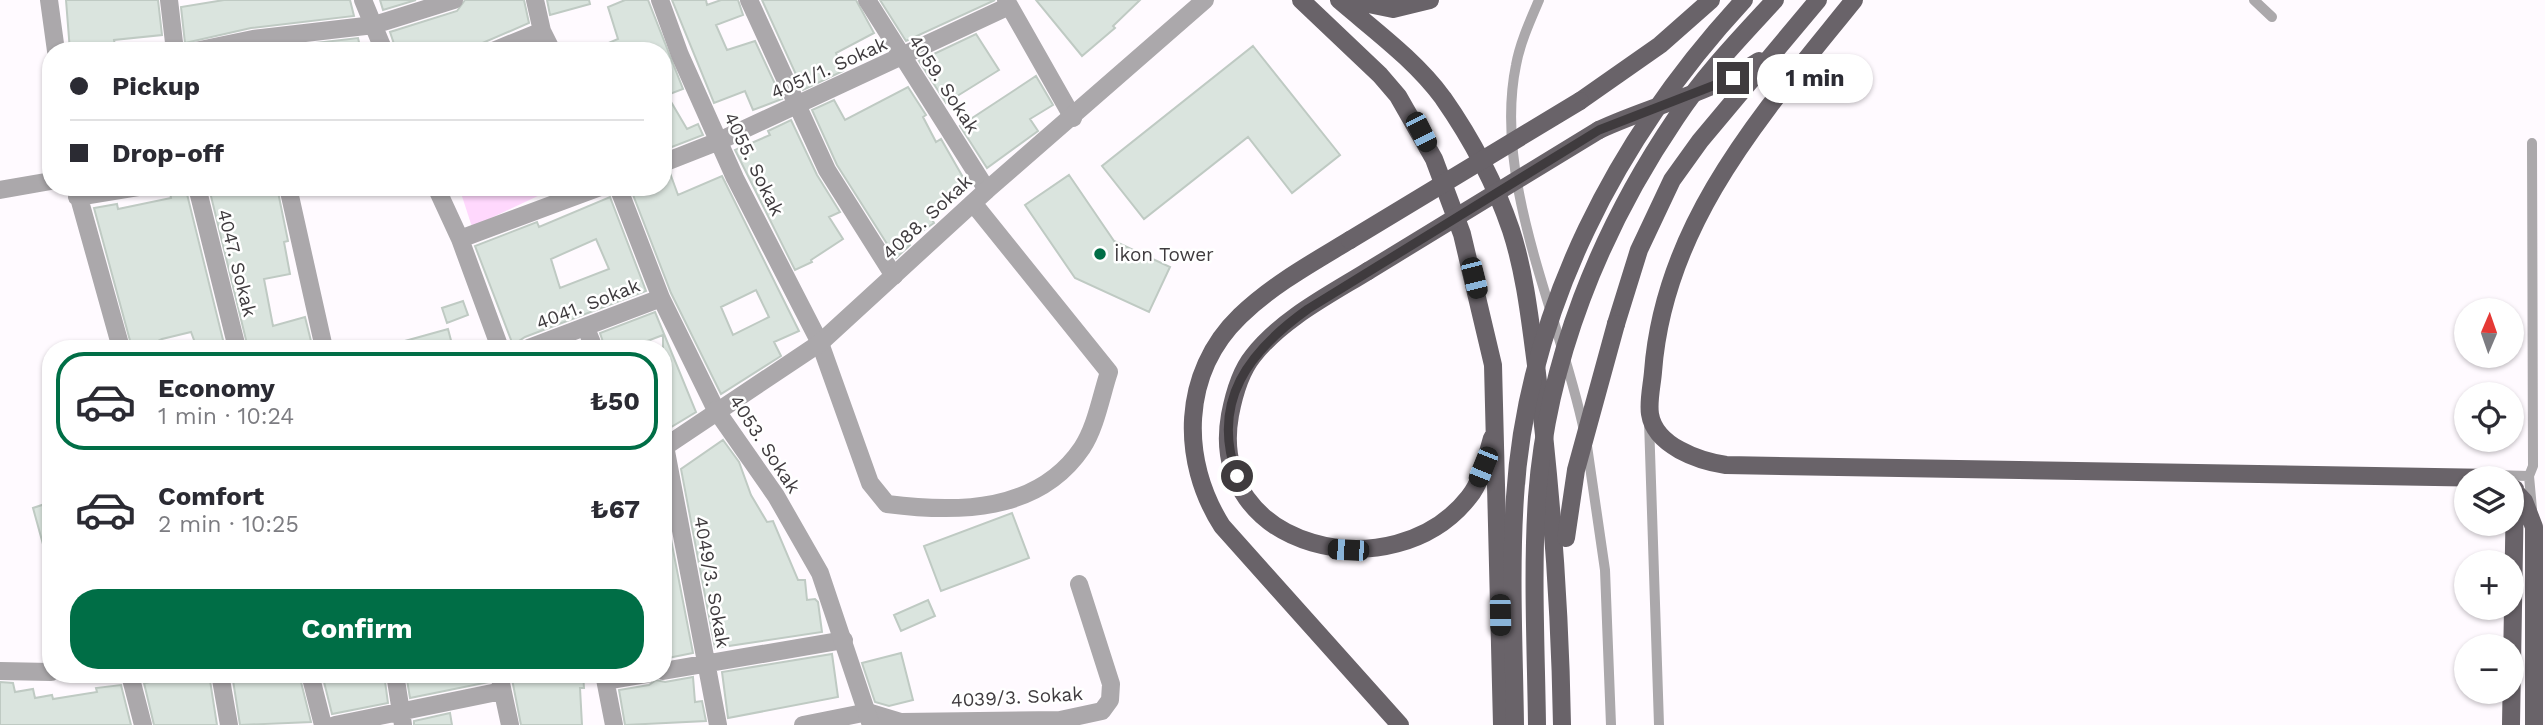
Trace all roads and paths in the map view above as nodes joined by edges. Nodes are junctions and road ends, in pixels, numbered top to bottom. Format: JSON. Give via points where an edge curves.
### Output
{"nodes":[{"id":1,"x":49,"y":0,"type":"edge"},
{"id":2,"x":169,"y":0,"type":"edge"},
{"id":3,"x":363,"y":0,"type":"edge"},
{"id":4,"x":454,"y":0,"type":"edge"},
{"id":5,"x":535,"y":0,"type":"edge"},
{"id":6,"x":660,"y":0,"type":"edge"},
{"id":7,"x":749,"y":0,"type":"edge"},
{"id":8,"x":867,"y":0,"type":"edge"},
{"id":9,"x":1205,"y":0,"type":"edge"},
{"id":10,"x":1301,"y":0,"type":"edge"},
{"id":11,"x":1339,"y":0,"type":"edge"},
{"id":12,"x":1349,"y":0,"type":"edge"},
{"id":13,"x":1430,"y":0,"type":"edge"},
{"id":14,"x":1539,"y":0,"type":"edge"},
{"id":15,"x":1711,"y":0,"type":"edge"},
{"id":16,"x":1744,"y":0,"type":"edge"},
{"id":17,"x":1775,"y":0,"type":"edge"},
{"id":18,"x":1818,"y":0,"type":"edge"},
{"id":19,"x":1854,"y":0,"type":"edge"},
{"id":20,"x":2254,"y":0,"type":"edge"},
{"id":21,"x":1008,"y":3,"type":"edge"},
{"id":22,"x":1398,"y":5,"type":"edge"},
{"id":23,"x":2272,"y":17,"type":"dead end"},
{"id":24,"x":374,"y":25,"type":"junction"},
{"id":25,"x":542,"y":31,"type":"junction"},
{"id":26,"x":55,"y":42,"type":"edge"},
{"id":27,"x":174,"y":42,"type":"edge"},
{"id":28,"x":272,"y":42,"type":"edge"},
{"id":29,"x":381,"y":42,"type":"edge"},
{"id":30,"x":515,"y":42,"type":"edge"},
{"id":31,"x":547,"y":42,"type":"edge"},
{"id":32,"x":1773,"y":52,"type":"junction"},
{"id":33,"x":902,"y":58,"type":"junction"},
{"id":34,"x":797,"y":105,"type":"junction"},
{"id":35,"x":1073,"y":118,"type":"junction"},
{"id":36,"x":719,"y":141,"type":"junction"},
{"id":37,"x":2532,"y":143,"type":"dead end"},
{"id":38,"x":672,"y":159,"type":"edge"},
{"id":39,"x":42,"y":183,"type":"edge"},
{"id":40,"x":0,"y":190,"type":"edge"},
{"id":41,"x":986,"y":190,"type":"junction"},
{"id":42,"x":77,"y":196,"type":"edge"},
{"id":43,"x":199,"y":196,"type":"edge"},
{"id":44,"x":290,"y":196,"type":"edge"},
{"id":45,"x":440,"y":196,"type":"edge"},
{"id":46,"x":576,"y":196,"type":"edge"},
{"id":47,"x":621,"y":196,"type":"edge"},
{"id":48,"x":973,"y":203,"type":"junction"},
{"id":49,"x":460,"y":239,"type":"junction"},
{"id":50,"x":894,"y":276,"type":"junction"},
{"id":51,"x":661,"y":298,"type":"junction"},
{"id":52,"x":586,"y":328,"type":"junction"},
{"id":53,"x":119,"y":340,"type":"edge"},
{"id":54,"x":235,"y":340,"type":"edge"},
{"id":55,"x":322,"y":340,"type":"edge"},
{"id":56,"x":497,"y":340,"type":"edge"},
{"id":57,"x":552,"y":340,"type":"edge"},
{"id":58,"x":591,"y":340,"type":"edge"},
{"id":59,"x":820,"y":343,"type":"junction"},
{"id":60,"x":716,"y":410,"type":"junction"},
{"id":61,"x":1650,"y":413,"type":"junction"},
{"id":62,"x":1497,"y":422,"type":"junction"},
{"id":63,"x":672,"y":441,"type":"edge"},
{"id":64,"x":2524,"y":475,"type":"edge"},
{"id":65,"x":2529,"y":475,"type":"junction"},
{"id":66,"x":2454,"y":476,"type":"edge"},
{"id":67,"x":2524,"y":479,"type":"edge"},
{"id":68,"x":672,"y":489,"type":"edge"},
{"id":69,"x":2524,"y":501,"type":"edge"},
{"id":70,"x":2534,"y":527,"type":"junction"},
{"id":71,"x":2513,"y":536,"type":"edge"},
{"id":72,"x":1079,"y":584,"type":"dead end"},
{"id":73,"x":1560,"y":614,"type":"junction"},
{"id":74,"x":844,"y":640,"type":"junction"},
{"id":75,"x":705,"y":663,"type":"junction"},
{"id":76,"x":672,"y":669,"type":"edge"},
{"id":77,"x":0,"y":671,"type":"edge"},
{"id":78,"x":42,"y":672,"type":"edge"},
{"id":79,"x":133,"y":683,"type":"edge"},
{"id":80,"x":222,"y":683,"type":"edge"},
{"id":81,"x":312,"y":683,"type":"edge"},
{"id":82,"x":396,"y":683,"type":"edge"},
{"id":83,"x":497,"y":683,"type":"edge"},
{"id":84,"x":500,"y":683,"type":"edge"},
{"id":85,"x":606,"y":683,"type":"edge"},
{"id":86,"x":402,"y":717,"type":"edge"},
{"id":87,"x":869,"y":718,"type":"edge"},
{"id":88,"x":143,"y":725,"type":"edge"},
{"id":89,"x":229,"y":725,"type":"edge"},
{"id":90,"x":323,"y":725,"type":"edge"},
{"id":91,"x":335,"y":725,"type":"edge"},
{"id":92,"x":510,"y":725,"type":"edge"},
{"id":93,"x":614,"y":725,"type":"edge"},
{"id":94,"x":718,"y":725,"type":"edge"},
{"id":95,"x":803,"y":725,"type":"edge"},
{"id":96,"x":1400,"y":725,"type":"edge"},
{"id":97,"x":1502,"y":725,"type":"edge"},
{"id":98,"x":1515,"y":725,"type":"edge"},
{"id":99,"x":1537,"y":725,"type":"edge"},
{"id":100,"x":1562,"y":725,"type":"edge"},
{"id":101,"x":1611,"y":725,"type":"edge"},
{"id":102,"x":1659,"y":725,"type":"edge"},
{"id":103,"x":2511,"y":725,"type":"edge"},
{"id":104,"x":2534,"y":725,"type":"edge"}],
"edges":[{"from":1,"to":26,"type":"street"},
{"from":2,"to":27,"type":"street"},
{"from":3,"to":24,"type":"street"},
{"from":4,"to":24,"type":"street"},
{"from":5,"to":25,"type":"street"},
{"from":6,"to":36,"type":"street","name":"4055. Sokak"},
{"from":7,"to":34,"type":"street"},
{"from":8,"to":33,"type":"street","name":"4059. Sokak"},
{"from":9,"to":35,"type":"street","name":"4088. Sokak"},
{"from":10,"to":62,"type":"main road","via":[[1389,85],[1434,159],[1462,234],[1489,340]]},
{"from":11,"to":73,"type":"main road","via":[[1411,62],[1443,98],[1505,212],[1534,344]]},
{"from":12,"to":22,"type":"main road"},
{"from":13,"to":22,"type":"main road"},
{"from":14,"to":101,"type":"lane","via":[[1516,65],[1515,159],[1530,239],[1582,422],[1593,478],[1605,570]]},
{"from":15,"to":96,"type":"main road","bridge":true,"via":[[1660,45],[1580,101],[1287,279],[1245,311],[1209,360],[1199,384],[1191,428],[1202,488],[1222,526]]},
{"from":16,"to":98,"type":"main road","bridge":true,"via":[[1692,59],[1630,146],[1580,242],[1549,323],[1529,401],[1515,496]]},
{"from":17,"to":99,"type":"main road","bridge":true,"via":[[1703,81],[1655,150],[1604,243],[1573,325],[1550,408],[1538,495],[1534,590]]},
{"from":18,"to":32,"type":"main road"},
{"from":19,"to":61,"type":"main road","via":[[1745,139],[1689,231],[1664,299]]},
{"from":20,"to":23,"type":"lane"},
{"from":21,"to":33,"type":"street","name":"4051/1. Sokak"},
{"from":21,"to":35,"type":"street"},
{"from":24,"to":28,"type":"street"},
{"from":24,"to":29,"type":"street"},
{"from":25,"to":30,"type":"street"},
{"from":25,"to":31,"type":"street"},
{"from":32,"to":62,"type":"main road","bridge":true,"via":[[1715,87],[1599,130],[1279,331],[1252,357],[1240,380],[1229,421],[1229,447],[1237,476],[1261,514],[1296,538],[1334,549],[1375,549],[1404,542],[1436,525],[1469,497]]},
{"from":32,"to":73,"type":"main road","bridge":true,"via":[[1672,180],[1641,244],[1574,478]]},
{"from":33,"to":34,"type":"street","name":"4051/1. Sokak"},
{"from":33,"to":41,"type":"street","name":"4059. Sokak"},
{"from":34,"to":36,"type":"street","name":"4051/1. Sokak"},
{"from":34,"to":50,"type":"street","via":[[827,170]]},
{"from":35,"to":41,"type":"street","name":"4088. Sokak"},
{"from":36,"to":38,"type":"street","name":"4051/1. Sokak"},
{"from":36,"to":59,"type":"street","name":"4055. Sokak"},
{"from":37,"to":65,"type":"lane","via":[[2533,466]]},
{"from":39,"to":40,"type":"street"},
{"from":41,"to":48,"type":"street","name":"4088. Sokak"},
{"from":42,"to":53,"type":"street"},
{"from":43,"to":54,"type":"street","name":"4047. Sokak"},
{"from":44,"to":55,"type":"street"},
{"from":45,"to":49,"type":"street"},
{"from":46,"to":49,"type":"street"},
{"from":47,"to":51,"type":"street","name":"4053. Sokak"},
{"from":48,"to":50,"type":"street","name":"4088. Sokak"},
{"from":48,"to":59,"type":"street","name":"4055. Sokak","via":[[1109,372],[1083,446],[1062,471],[1035,491],[982,508],[887,504],[870,483]]},
{"from":49,"to":56,"type":"street"},
{"from":50,"to":59,"type":"street","name":"4088. Sokak"},
{"from":51,"to":52,"type":"street","name":"4041. Sokak"},
{"from":51,"to":60,"type":"street","name":"4053. Sokak"},
{"from":52,"to":57,"type":"street","name":"4041. Sokak"},
{"from":52,"to":58,"type":"street"},
{"from":59,"to":60,"type":"street","name":"4088. Sokak"},
{"from":60,"to":63,"type":"street","name":"4088. Sokak"},
{"from":60,"to":74,"type":"street","name":"4053. Sokak","via":[[820,573]]},
{"from":61,"to":66,"type":"main road","via":[[1659,431],[1681,451],[1726,465]]},
{"from":61,"to":102,"type":"lane"},
{"from":62,"to":97,"type":"main road"},
{"from":64,"to":65,"type":"lane"},
{"from":65,"to":67,"type":"lane"},
{"from":65,"to":70,"type":"lane"},
{"from":68,"to":75,"type":"street","name":"4049/3. Sokak"},
{"from":69,"to":70,"type":"main road"},
{"from":70,"to":104,"type":"main road"},
{"from":71,"to":103,"type":"main road"},
{"from":72,"to":87,"type":"street","name":"4039/3. Sokak","via":[[1111,684],[1110,700],[1102,711],[1059,720],[901,722]]},
{"from":73,"to":100,"type":"main road"},
{"from":74,"to":75,"type":"street"},
{"from":74,"to":87,"type":"street","name":"4053. Sokak"},
{"from":75,"to":76,"type":"street"},
{"from":75,"to":94,"type":"street","name":"4049/3. Sokak"},
{"from":77,"to":78,"type":"street"},
{"from":79,"to":88,"type":"street"},
{"from":80,"to":89,"type":"street"},
{"from":81,"to":90,"type":"street"},
{"from":82,"to":86,"type":"street"},
{"from":83,"to":86,"type":"street"},
{"from":84,"to":92,"type":"street"},
{"from":85,"to":93,"type":"street"},
{"from":86,"to":91,"type":"street"},
{"from":87,"to":95,"type":"street","name":"4039/3. Sokak"}]}
